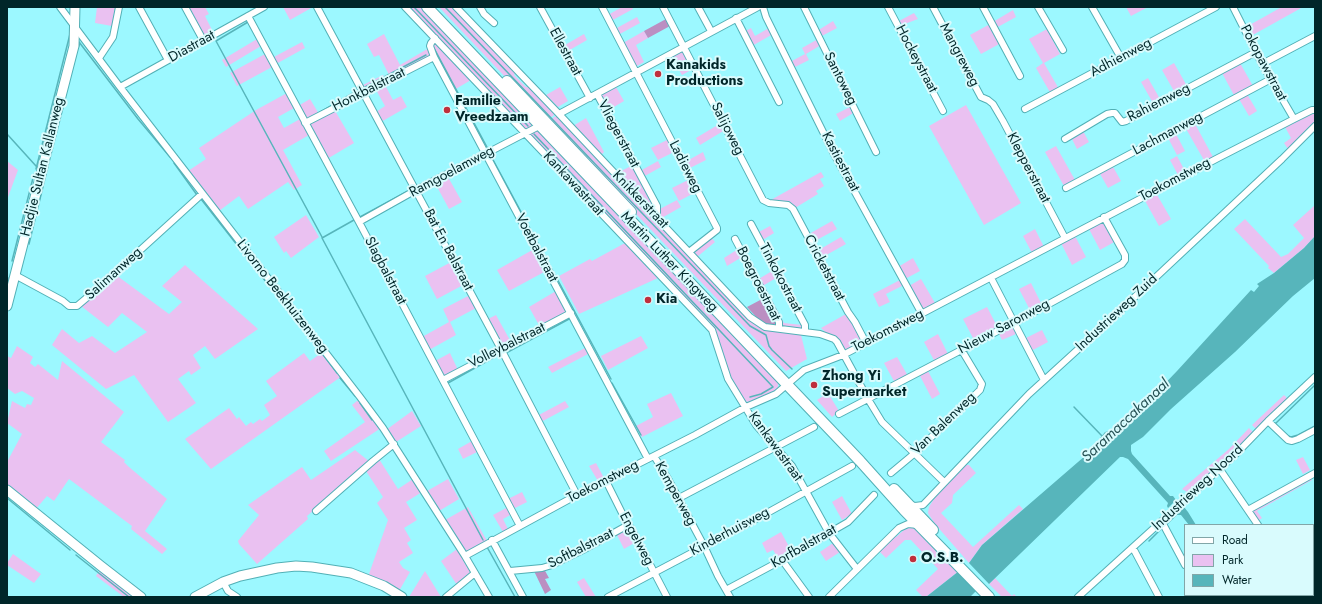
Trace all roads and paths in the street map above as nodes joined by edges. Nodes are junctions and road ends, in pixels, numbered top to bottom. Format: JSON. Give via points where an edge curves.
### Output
{"nodes":[{"id":1,"x":60,"y":7,"type":"edge"},
{"id":2,"x":75,"y":7,"type":"edge"},
{"id":3,"x":119,"y":7,"type":"edge"},
{"id":4,"x":139,"y":7,"type":"edge"},
{"id":5,"x":185,"y":7,"type":"edge"},
{"id":6,"x":264,"y":7,"type":"edge"},
{"id":7,"x":317,"y":7,"type":"edge"},
{"id":8,"x":405,"y":7,"type":"edge"},
{"id":9,"x":427,"y":7,"type":"edge"},
{"id":10,"x":436,"y":7,"type":"edge"},
{"id":11,"x":456,"y":7,"type":"edge"},
{"id":12,"x":480,"y":7,"type":"edge"},
{"id":13,"x":540,"y":7,"type":"edge"},
{"id":14,"x":602,"y":7,"type":"edge"},
{"id":15,"x":663,"y":7,"type":"edge"},
{"id":16,"x":698,"y":7,"type":"edge"},
{"id":17,"x":758,"y":7,"type":"edge"},
{"id":18,"x":763,"y":7,"type":"edge"},
{"id":19,"x":804,"y":7,"type":"edge"},
{"id":20,"x":888,"y":7,"type":"edge"},
{"id":21,"x":933,"y":7,"type":"edge"},
{"id":22,"x":983,"y":7,"type":"edge"},
{"id":23,"x":1038,"y":7,"type":"edge"},
{"id":24,"x":1092,"y":7,"type":"edge"},
{"id":25,"x":1216,"y":7,"type":"edge"},
{"id":26,"x":1233,"y":7,"type":"edge"},
{"id":27,"x":248,"y":16,"type":"junction"},
{"id":28,"x":736,"y":18,"type":"junction"},
{"id":29,"x":494,"y":23,"type":"dead end"},
{"id":30,"x":75,"y":27,"type":"junction"},
{"id":31,"x":711,"y":31,"type":"junction"},
{"id":32,"x":1315,"y":36,"type":"edge"},
{"id":33,"x":435,"y":38,"type":"junction"},
{"id":34,"x":203,"y":40,"type":"junction"},
{"id":35,"x":684,"y":47,"type":"junction"},
{"id":36,"x":1063,"y":50,"type":"dead end"},
{"id":37,"x":1256,"y":52,"type":"junction"},
{"id":38,"x":434,"y":57,"type":"junction"},
{"id":39,"x":99,"y":58,"type":"junction"},
{"id":40,"x":1121,"y":58,"type":"junction"},
{"id":41,"x":168,"y":60,"type":"junction"},
{"id":42,"x":1262,"y":64,"type":"junction"},
{"id":43,"x":636,"y":72,"type":"junction"},
{"id":44,"x":1020,"y":76,"type":"dead end"},
{"id":45,"x":1271,"y":79,"type":"junction"},
{"id":46,"x":120,"y":87,"type":"junction"},
{"id":47,"x":363,"y":93,"type":"junction"},
{"id":48,"x":597,"y":94,"type":"junction"},
{"id":49,"x":590,"y":98,"type":"junction"},
{"id":50,"x":988,"y":100,"type":"joint"},
{"id":51,"x":779,"y":102,"type":"dead end"},
{"id":52,"x":1025,"y":109,"type":"dead end"},
{"id":53,"x":1315,"y":110,"type":"edge"},
{"id":54,"x":943,"y":111,"type":"dead end"},
{"id":55,"x":559,"y":114,"type":"junction"},
{"id":56,"x":1294,"y":119,"type":"junction"},
{"id":57,"x":305,"y":123,"type":"junction"},
{"id":58,"x":543,"y":124,"type":"junction"},
{"id":59,"x":1315,"y":126,"type":"edge"},
{"id":60,"x":525,"y":134,"type":"junction"},
{"id":61,"x":1065,"y":139,"type":"dead end"},
{"id":62,"x":876,"y":152,"type":"dead end"},
{"id":63,"x":486,"y":154,"type":"junction"},
{"id":64,"x":1066,"y":188,"type":"dead end"},
{"id":65,"x":416,"y":190,"type":"junction"},
{"id":66,"x":202,"y":194,"type":"junction"},
{"id":67,"x":776,"y":204,"type":"joint"},
{"id":68,"x":657,"y":217,"type":"junction"},
{"id":69,"x":1104,"y":217,"type":"junction"},
{"id":70,"x":359,"y":222,"type":"junction"},
{"id":71,"x":751,"y":224,"type":"dead end"},
{"id":72,"x":1065,"y":238,"type":"junction"},
{"id":73,"x":735,"y":239,"type":"dead end"},
{"id":74,"x":689,"y":252,"type":"junction"},
{"id":75,"x":15,"y":275,"type":"junction"},
{"id":76,"x":991,"y":278,"type":"junction"},
{"id":77,"x":7,"y":306,"type":"edge"},
{"id":78,"x":571,"y":313,"type":"junction"},
{"id":79,"x":922,"y":314,"type":"junction"},
{"id":80,"x":1013,"y":322,"type":"junction"},
{"id":81,"x":778,"y":328,"type":"junction"},
{"id":82,"x":805,"y":332,"type":"junction"},
{"id":83,"x":866,"y":343,"type":"junction"},
{"id":84,"x":501,"y":348,"type":"junction"},
{"id":85,"x":961,"y":350,"type":"junction"},
{"id":86,"x":843,"y":355,"type":"junction"},
{"id":87,"x":1315,"y":377,"type":"edge"},
{"id":88,"x":443,"y":380,"type":"junction"},
{"id":89,"x":1044,"y":380,"type":"junction"},
{"id":90,"x":789,"y":383,"type":"junction"},
{"id":91,"x":868,"y":399,"type":"junction"},
{"id":92,"x":746,"y":406,"type":"junction"},
{"id":93,"x":839,"y":414,"type":"dead end"},
{"id":94,"x":1268,"y":421,"type":"junction"},
{"id":95,"x":814,"y":427,"type":"dead end"},
{"id":96,"x":1315,"y":430,"type":"edge"},
{"id":97,"x":394,"y":444,"type":"junction"},
{"id":98,"x":775,"y":448,"type":"junction"},
{"id":99,"x":915,"y":453,"type":"junction"},
{"id":100,"x":651,"y":457,"type":"junction"},
{"id":101,"x":852,"y":466,"type":"dead end"},
{"id":102,"x":1219,"y":468,"type":"junction"},
{"id":103,"x":891,"y":473,"type":"dead end"},
{"id":104,"x":1315,"y":473,"type":"edge"},
{"id":105,"x":606,"y":481,"type":"junction"},
{"id":106,"x":944,"y":482,"type":"junction"},
{"id":107,"x":7,"y":490,"type":"edge"},
{"id":108,"x":806,"y":492,"type":"junction"},
{"id":109,"x":577,"y":495,"type":"junction"},
{"id":110,"x":874,"y":495,"type":"dead end"},
{"id":111,"x":679,"y":498,"type":"junction"},
{"id":112,"x":912,"y":509,"type":"junction"},
{"id":113,"x":1248,"y":510,"type":"junction"},
{"id":114,"x":316,"y":511,"type":"dead end"},
{"id":115,"x":1162,"y":522,"type":"junction"},
{"id":116,"x":922,"y":523,"type":"junction"},
{"id":117,"x":1257,"y":524,"type":"edge"},
{"id":118,"x":628,"y":525,"type":"junction"},
{"id":119,"x":520,"y":526,"type":"junction"},
{"id":120,"x":899,"y":528,"type":"junction"},
{"id":121,"x":829,"y":533,"type":"junction"},
{"id":122,"x":492,"y":540,"type":"junction"},
{"id":123,"x":704,"y":546,"type":"junction"},
{"id":124,"x":1133,"y":548,"type":"junction"},
{"id":125,"x":465,"y":556,"type":"junction"},
{"id":126,"x":782,"y":560,"type":"junction"},
{"id":127,"x":1184,"y":563,"type":"edge"},
{"id":128,"x":857,"y":569,"type":"junction"},
{"id":129,"x":510,"y":571,"type":"junction"},
{"id":130,"x":475,"y":573,"type":"junction"},
{"id":131,"x":654,"y":573,"type":"junction"},
{"id":132,"x":223,"y":582,"type":"junction"},
{"id":133,"x":726,"y":590,"type":"junction"},
{"id":134,"x":991,"y":596,"type":"edge"},
{"id":135,"x":142,"y":597,"type":"edge"},
{"id":136,"x":195,"y":597,"type":"edge"},
{"id":137,"x":237,"y":597,"type":"edge"},
{"id":138,"x":402,"y":597,"type":"edge"},
{"id":139,"x":446,"y":597,"type":"edge"},
{"id":140,"x":489,"y":597,"type":"edge"},
{"id":141,"x":523,"y":597,"type":"edge"},
{"id":142,"x":608,"y":597,"type":"edge"},
{"id":143,"x":667,"y":597,"type":"edge"},
{"id":144,"x":730,"y":597,"type":"edge"},
{"id":145,"x":809,"y":597,"type":"edge"},
{"id":146,"x":829,"y":597,"type":"edge"},
{"id":147,"x":1078,"y":597,"type":"edge"},
{"id":148,"x":1159,"y":597,"type":"edge"}],
"edges":[{"from":1,"to":30,"type":"street","name":"Livorno Beekhuizenweg"},
{"from":2,"to":30,"type":"street","name":"Hadjie Sultan Kallanweg"},
{"from":3,"to":39,"type":"street","via":[[113,37]]},
{"from":4,"to":41,"type":"street"},
{"from":5,"to":34,"type":"street"},
{"from":6,"to":27,"type":"street","name":"Diastraat"},
{"from":7,"to":47,"type":"street","name":"Bat En Balstraat"},
{"from":8,"to":33,"type":"street","name":"Kankawastraat"},
{"from":9,"to":58,"type":"main road","name":"Martin Luther Kingweg"},
{"from":10,"to":58,"type":"main road","name":"Martin Luther Kingweg"},
{"from":11,"to":55,"type":"street","name":"Knikkerstraat"},
{"from":12,"to":29,"type":"street"},
{"from":13,"to":49,"type":"street","name":"Ellestraat"},
{"from":14,"to":43,"type":"street"},
{"from":15,"to":35,"type":"street","name":"Salijoweg"},
{"from":16,"to":31,"type":"street"},
{"from":17,"to":28,"type":"street"},
{"from":18,"to":79,"type":"street","name":"Kastiestraat","via":[[834,154]]},
{"from":19,"to":62,"type":"street","name":"Santoweg"},
{"from":20,"to":54,"type":"street","name":"Hockeystraat"},
{"from":21,"to":50,"type":"street","name":"Mangreweg","via":[[981,97]]},
{"from":22,"to":44,"type":"street"},
{"from":23,"to":36,"type":"street"},
{"from":24,"to":40,"type":"street"},
{"from":25,"to":40,"type":"street","name":"Adhienweg"},
{"from":26,"to":37,"type":"street","name":"Pokopawstraat"},
{"from":27,"to":34,"type":"street","name":"Diastraat"},
{"from":27,"to":57,"type":"street","name":"Slagbalstraat"},
{"from":28,"to":31,"type":"street"},
{"from":28,"to":51,"type":"street"},
{"from":30,"to":39,"type":"street","name":"Livorno Beekhuizenweg"},
{"from":30,"to":75,"type":"street","name":"Hadjie Sultan Kallanweg","via":[[74,46]]},
{"from":31,"to":35,"type":"street"},
{"from":32,"to":42,"type":"street"},
{"from":33,"to":38,"type":"street","name":"Voetbalstraat","via":[[430,44]]},
{"from":33,"to":60,"type":"street","name":"Kankawastraat"},
{"from":34,"to":41,"type":"street","name":"Diastraat"},
{"from":35,"to":43,"type":"street"},
{"from":35,"to":67,"type":"street","name":"Salijoweg","via":[[763,200]]},
{"from":37,"to":42,"type":"street","name":"Pokopawstraat"},
{"from":37,"to":61,"type":"street","name":"Rahiemweg","via":[[1126,121],[1122,122],[1116,113],[1112,112]]},
{"from":38,"to":47,"type":"street","name":"Honkbalstraat"},
{"from":38,"to":63,"type":"street","name":"Voetbalstraat"},
{"from":39,"to":46,"type":"street","name":"Livorno Beekhuizenweg"},
{"from":40,"to":52,"type":"street","name":"Adhienweg"},
{"from":41,"to":46,"type":"street","name":"Diastraat"},
{"from":42,"to":45,"type":"street","name":"Pokopawstraat"},
{"from":43,"to":48,"type":"street"},
{"from":43,"to":74,"type":"street","name":"Ladieweg","via":[[717,229]]},
{"from":45,"to":56,"type":"street","name":"Pokopawstraat"},
{"from":45,"to":64,"type":"street","name":"Lachmanweg"},
{"from":46,"to":66,"type":"street","name":"Livorno Beekhuizenweg"},
{"from":47,"to":57,"type":"street","name":"Honkbalstraat"},
{"from":47,"to":65,"type":"street","name":"Bat En Balstraat"},
{"from":48,"to":49,"type":"street"},
{"from":48,"to":68,"type":"street","name":"Vliegerstraat","via":[[657,206]]},
{"from":49,"to":55,"type":"street"},
{"from":50,"to":72,"type":"street","name":"Klepperstraat","via":[[1003,121]]},
{"from":53,"to":56,"type":"street","name":"Toekomstweg"},
{"from":55,"to":68,"type":"street","name":"Knikkerstraat"},
{"from":56,"to":69,"type":"street","name":"Toekomstweg"},
{"from":57,"to":70,"type":"street","name":"Slagbalstraat"},
{"from":58,"to":60,"type":"street","name":"Ramgoelamweg"},
{"from":58,"to":90,"type":"main road","name":"Martin Luther Kingweg"},
{"from":59,"to":89,"type":"street","name":"Industrieweg Zuid"},
{"from":60,"to":63,"type":"street","name":"Ramgoelamweg"},
{"from":60,"to":92,"type":"street","name":"Kankawastraat","via":[[712,330],[728,379]]},
{"from":63,"to":65,"type":"street","name":"Ramgoelamweg"},
{"from":63,"to":78,"type":"street","name":"Voetbalstraat"},
{"from":65,"to":70,"type":"street","name":"Ramgoelamweg"},
{"from":65,"to":84,"type":"street","name":"Bat En Balstraat"},
{"from":66,"to":75,"type":"street","name":"Salimanweg","via":[[76,306],[69,306]]},
{"from":66,"to":97,"type":"street","name":"Livorno Beekhuizenweg"},
{"from":67,"to":83,"type":"street","name":"Cricketstraat","via":[[788,205],[795,212]]},
{"from":68,"to":74,"type":"street","name":"Knikkerstraat"},
{"from":69,"to":72,"type":"street","name":"Toekomstweg"},
{"from":69,"to":80,"type":"street","name":"Nieuw Saronweg","via":[[1125,255],[1122,264]]},
{"from":70,"to":88,"type":"street","name":"Slagbalstraat"},
{"from":71,"to":82,"type":"street","name":"Tinkokostraat","via":[[805,325]]},
{"from":72,"to":76,"type":"street","name":"Toekomstweg"},
{"from":73,"to":81,"type":"street","name":"Boegroestraat","via":[[779,322]]},
{"from":74,"to":81,"type":"street","name":"Knikkerstraat","via":[[750,317],[765,327]]},
{"from":75,"to":77,"type":"street","name":"Hadjie Sultan Kallanweg"},
{"from":76,"to":79,"type":"street","name":"Toekomstweg"},
{"from":76,"to":80,"type":"street"},
{"from":78,"to":84,"type":"street","name":"Volleybalstraat"},
{"from":78,"to":100,"type":"street","name":"Voetbalstraat"},
{"from":79,"to":83,"type":"street","name":"Toekomstweg"},
{"from":80,"to":85,"type":"street","name":"Nieuw Saronweg"},
{"from":80,"to":89,"type":"street"},
{"from":81,"to":82,"type":"street","name":"Knikkerstraat"},
{"from":82,"to":86,"type":"street","name":"Knikkerstraat","via":[[834,339]]},
{"from":83,"to":86,"type":"street","name":"Toekomstweg"},
{"from":84,"to":88,"type":"street","name":"Volleybalstraat"},
{"from":84,"to":109,"type":"street","name":"Bat En Balstraat"},
{"from":85,"to":91,"type":"street","name":"Nieuw Saronweg"},
{"from":85,"to":99,"type":"street","name":"Van Balenweg","via":[[982,384],[981,388]]},
{"from":86,"to":90,"type":"street","name":"Toekomstweg","via":[[804,370]]},
{"from":86,"to":91,"type":"street","name":"Knikkerstraat"},
{"from":87,"to":94,"type":"street","name":"Industrieweg Noord"},
{"from":88,"to":119,"type":"street","name":"Slagbalstraat"},
{"from":89,"to":106,"type":"street","name":"Industrieweg Zuid"},
{"from":90,"to":92,"type":"street","name":"Toekomstweg","via":[[776,394]]},
{"from":90,"to":112,"type":"main road","name":"Martin Luther Kingweg"},
{"from":91,"to":93,"type":"street","name":"Nieuw Saronweg"},
{"from":91,"to":99,"type":"street","name":"Knikkerstraat","via":[[882,422]]},
{"from":92,"to":98,"type":"street","name":"Kankawastraat","via":[[756,425]]},
{"from":92,"to":100,"type":"street","name":"Toekomstweg"},
{"from":94,"to":96,"type":"street","via":[[1292,441]]},
{"from":94,"to":102,"type":"street","name":"Industrieweg Noord"},
{"from":95,"to":98,"type":"street"},
{"from":97,"to":114,"type":"street"},
{"from":97,"to":125,"type":"street","name":"Livorno Beekhuizenweg"},
{"from":98,"to":108,"type":"street","name":"Kankawastraat","via":[[792,466]]},
{"from":98,"to":111,"type":"street"},
{"from":99,"to":103,"type":"street","name":"Van Balenweg"},
{"from":99,"to":106,"type":"street","name":"Knikkerstraat"},
{"from":100,"to":105,"type":"street","name":"Toekomstweg"},
{"from":100,"to":111,"type":"street","name":"Kemperweg"},
{"from":101,"to":108,"type":"street","name":"Kinderhuisweg"},
{"from":102,"to":113,"type":"street"},
{"from":102,"to":115,"type":"street","name":"Industrieweg Noord"},
{"from":104,"to":113,"type":"street"},
{"from":105,"to":109,"type":"street","name":"Toekomstweg"},
{"from":105,"to":118,"type":"street","name":"Engelweg"},
{"from":106,"to":112,"type":"street","name":"Industrieweg Zuid"},
{"from":107,"to":135,"type":"street"},
{"from":108,"to":121,"type":"street","name":"Kankawastraat"},
{"from":108,"to":123,"type":"street","name":"Kinderhuisweg"},
{"from":109,"to":119,"type":"street","name":"Toekomstweg"},
{"from":110,"to":121,"type":"street","name":"Korfbalstraat","via":[[848,522]]},
{"from":111,"to":123,"type":"street","name":"Kemperweg"},
{"from":112,"to":116,"type":"main road","name":"Martin Luther Kingweg"},
{"from":112,"to":120,"type":"street","name":"Industrieweg Zuid","via":[[904,517]]},
{"from":113,"to":117,"type":"street"},
{"from":115,"to":124,"type":"street","name":"Industrieweg Noord"},
{"from":115,"to":127,"type":"street"},
{"from":116,"to":120,"type":"street"},
{"from":116,"to":134,"type":"main road","name":"Martin Luther Kingweg"},
{"from":118,"to":129,"type":"street","name":"Softbalstraat","via":[[552,565]]},
{"from":118,"to":131,"type":"street","name":"Engelweg"},
{"from":119,"to":122,"type":"street","name":"Toekomstweg"},
{"from":120,"to":128,"type":"street"},
{"from":121,"to":126,"type":"street","name":"Korfbalstraat"},
{"from":121,"to":128,"type":"street","name":"Kankawastraat"},
{"from":122,"to":125,"type":"street","name":"Toekomstweg"},
{"from":122,"to":129,"type":"street"},
{"from":123,"to":131,"type":"street","name":"Kinderhuisweg"},
{"from":123,"to":133,"type":"street","name":"Kemperweg"},
{"from":124,"to":147,"type":"street","name":"Industrieweg Noord"},
{"from":124,"to":148,"type":"street"},
{"from":125,"to":130,"type":"street","name":"Livorno Beekhuizenweg"},
{"from":126,"to":133,"type":"street","name":"Korfbalstraat"},
{"from":126,"to":145,"type":"street"},
{"from":128,"to":146,"type":"street"},
{"from":129,"to":141,"type":"street"},
{"from":130,"to":139,"type":"street"},
{"from":130,"to":140,"type":"street","name":"Livorno Beekhuizenweg"},
{"from":131,"to":142,"type":"street","name":"Kinderhuisweg"},
{"from":131,"to":143,"type":"street","name":"Engelweg"},
{"from":132,"to":136,"type":"street"},
{"from":132,"to":137,"type":"street","via":[[228,591]]},
{"from":132,"to":138,"type":"street","via":[[252,572],[312,567],[351,573],[384,586]]},
{"from":133,"to":144,"type":"street","name":"Kemperweg"}]}
